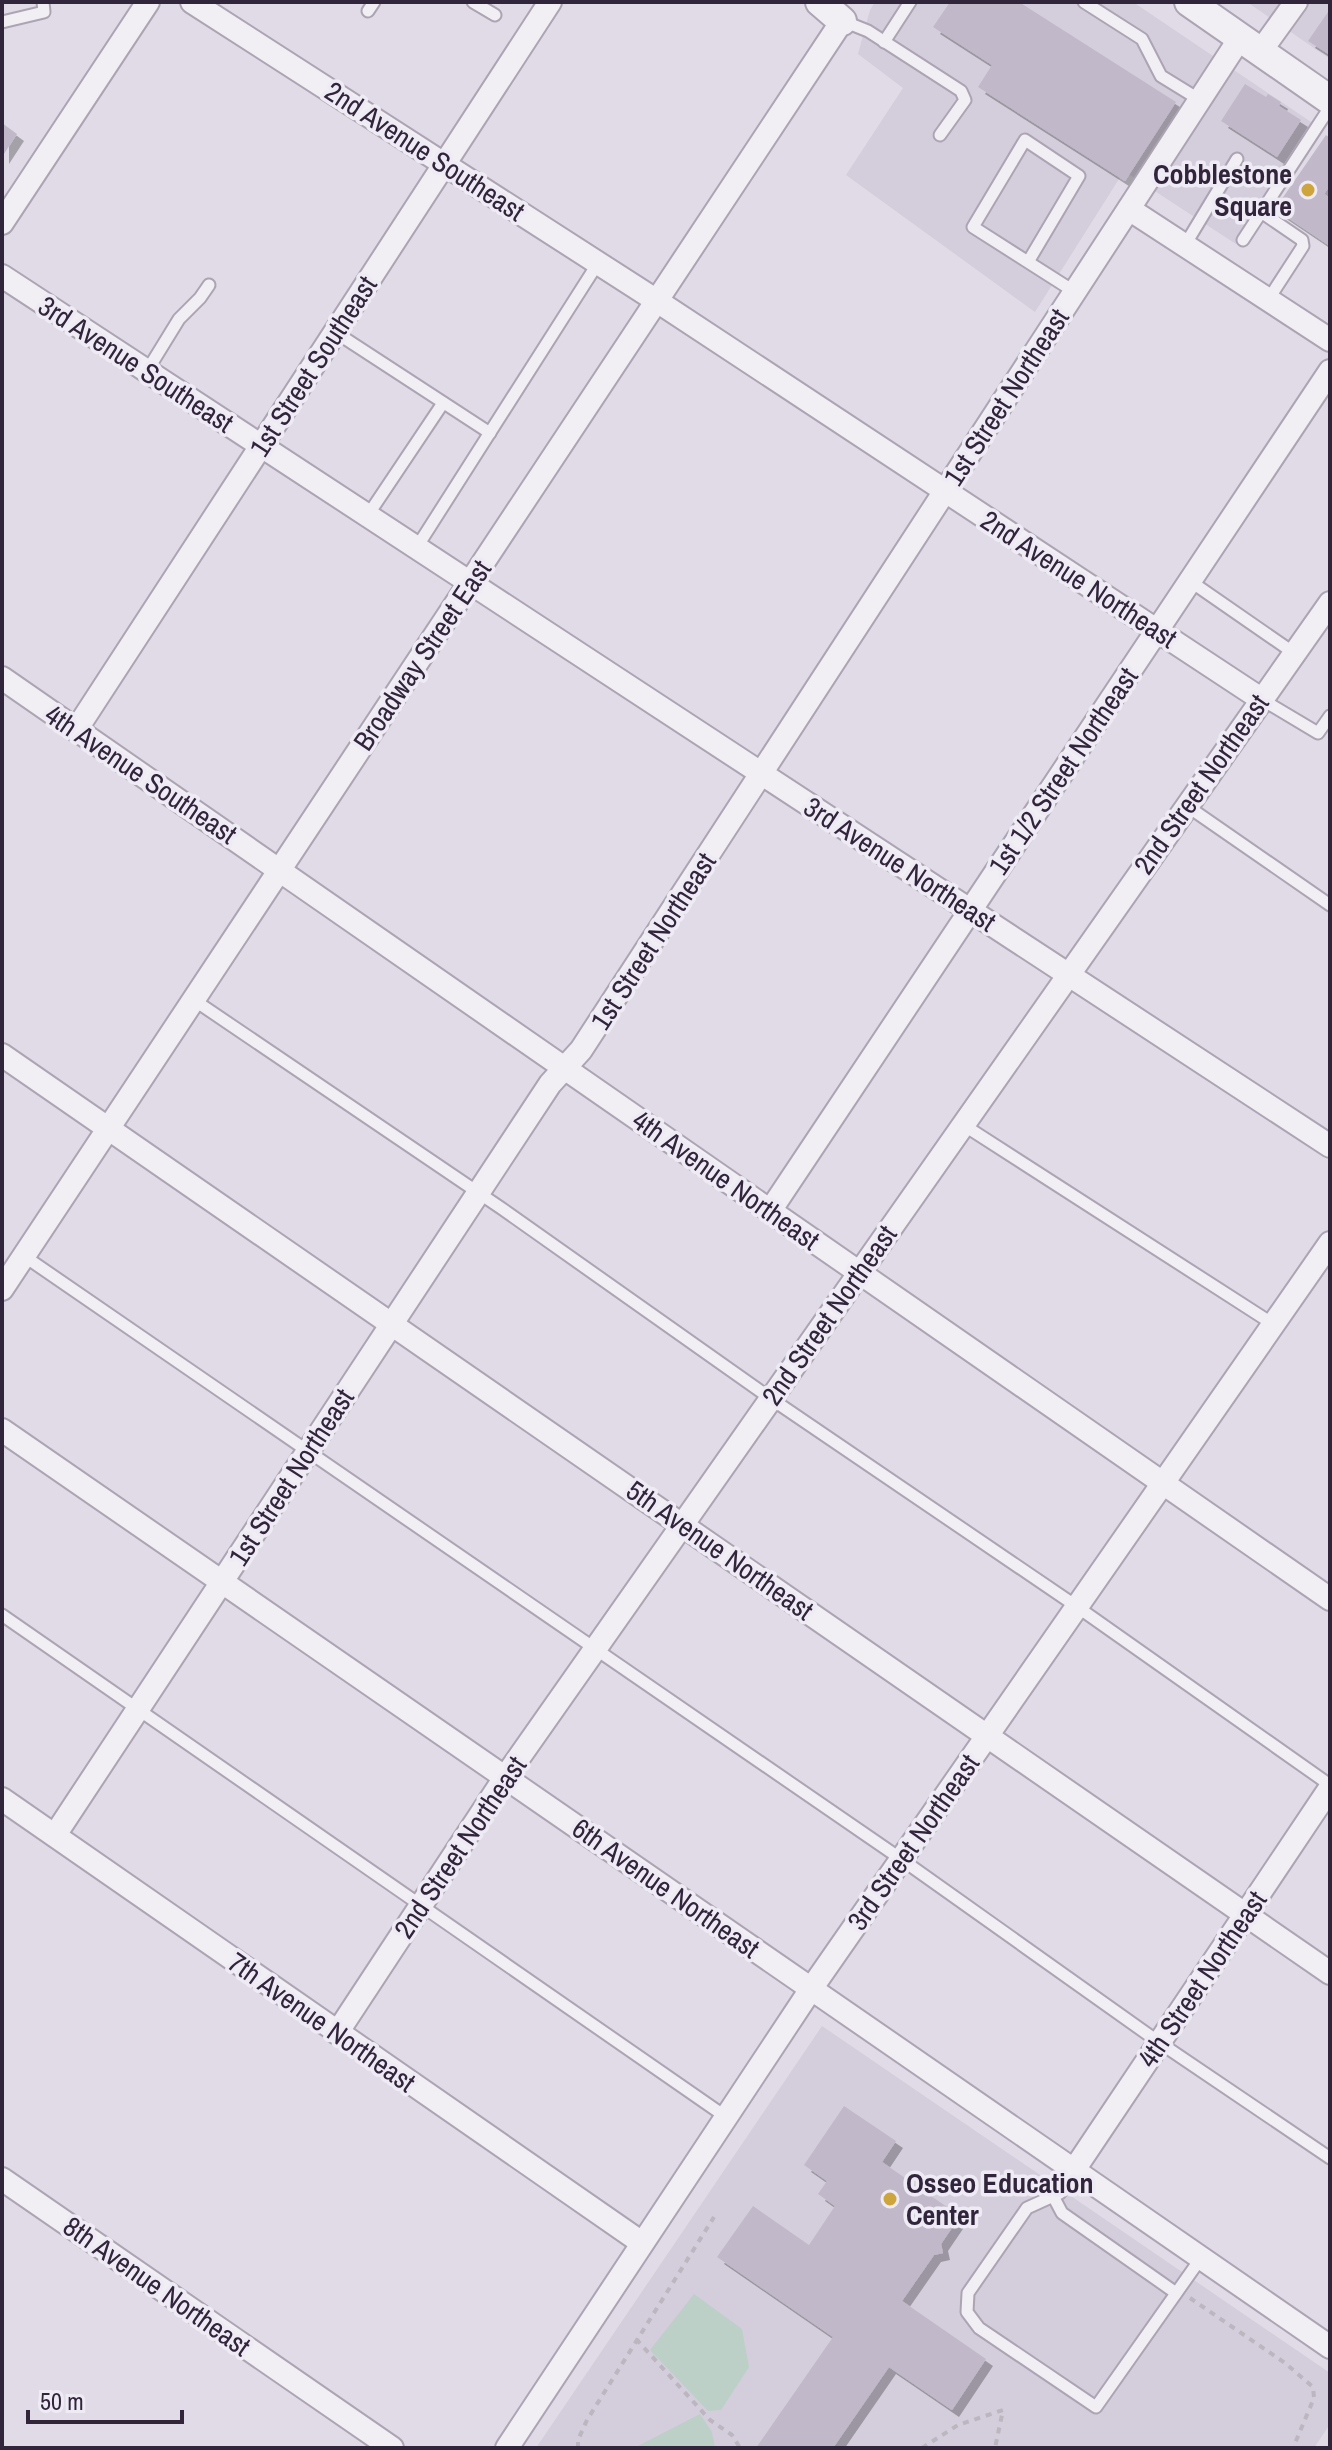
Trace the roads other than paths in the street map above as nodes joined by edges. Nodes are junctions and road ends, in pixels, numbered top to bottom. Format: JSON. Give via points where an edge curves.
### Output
{"nodes":[{"id":1,"x":43,"y":2,"type":"edge"},
{"id":2,"x":148,"y":2,"type":"edge"},
{"id":3,"x":192,"y":2,"type":"edge"},
{"id":4,"x":473,"y":2,"type":"edge"},
{"id":5,"x":550,"y":2,"type":"edge"},
{"id":6,"x":820,"y":2,"type":"edge"},
{"id":7,"x":910,"y":2,"type":"edge"},
{"id":8,"x":1084,"y":2,"type":"edge"},
{"id":9,"x":1189,"y":2,"type":"edge"},
{"id":10,"x":1296,"y":2,"type":"edge"},
{"id":11,"x":495,"y":15,"type":"dead end"},
{"id":12,"x":842,"y":21,"type":"junction"},
{"id":13,"x":2,"y":22,"type":"edge"},
{"id":14,"x":884,"y":42,"type":"junction"},
{"id":15,"x":1250,"y":45,"type":"junction"},
{"id":16,"x":1200,"y":100,"type":"junction"},
{"id":17,"x":1330,"y":100,"type":"edge"},
{"id":18,"x":1330,"y":107,"type":"edge"},
{"id":19,"x":940,"y":135,"type":"dead end"},
{"id":20,"x":1237,"y":159,"type":"dead end"},
{"id":21,"x":444,"y":164,"type":"junction"},
{"id":22,"x":1129,"y":209,"type":"junction"},
{"id":23,"x":1261,"y":212,"type":"junction"},
{"id":24,"x":2,"y":223,"type":"edge"},
{"id":25,"x":1243,"y":240,"type":"dead end"},
{"id":26,"x":1185,"y":245,"type":"junction"},
{"id":27,"x":1028,"y":262,"type":"junction"},
{"id":28,"x":598,"y":263,"type":"junction"},
{"id":29,"x":2,"y":276,"type":"edge"},
{"id":30,"x":209,"y":285,"type":"dead end"},
{"id":31,"x":1075,"y":292,"type":"junction"},
{"id":32,"x":1268,"y":300,"type":"junction"},
{"id":33,"x":657,"y":301,"type":"junction"},
{"id":34,"x":335,"y":332,"type":"junction"},
{"id":35,"x":1330,"y":340,"type":"edge"},
{"id":36,"x":147,"y":371,"type":"junction"},
{"id":37,"x":1330,"y":371,"type":"edge"},
{"id":38,"x":443,"y":403,"type":"junction"},
{"id":39,"x":490,"y":433,"type":"junction"},
{"id":40,"x":261,"y":446,"type":"junction"},
{"id":41,"x":944,"y":492,"type":"junction"},
{"id":42,"x":368,"y":515,"type":"junction"},
{"id":43,"x":417,"y":547,"type":"junction"},
{"id":44,"x":1190,"y":581,"type":"junction"},
{"id":45,"x":470,"y":582,"type":"junction"},
{"id":46,"x":1330,"y":603,"type":"edge"},
{"id":47,"x":1157,"y":630,"type":"junction"},
{"id":48,"x":1294,"y":653,"type":"junction"},
{"id":49,"x":2,"y":678,"type":"edge"},
{"id":50,"x":1261,"y":699,"type":"junction"},
{"id":51,"x":1330,"y":716,"type":"edge"},
{"id":52,"x":76,"y":730,"type":"junction"},
{"id":53,"x":762,"y":773,"type":"junction"},
{"id":54,"x":1187,"y":806,"type":"junction"},
{"id":55,"x":280,"y":869,"type":"junction"},
{"id":56,"x":1330,"y":905,"type":"edge"},
{"id":57,"x":970,"y":910,"type":"junction"},
{"id":58,"x":1068,"y":974,"type":"junction"},
{"id":59,"x":194,"y":1000,"type":"junction"},
{"id":60,"x":2,"y":1055,"type":"edge"},
{"id":61,"x":565,"y":1068,"type":"junction"},
{"id":62,"x":962,"y":1124,"type":"junction"},
{"id":63,"x":109,"y":1129,"type":"junction"},
{"id":64,"x":1330,"y":1146,"type":"edge"},
{"id":65,"x":478,"y":1193,"type":"junction"},
{"id":66,"x":770,"y":1211,"type":"junction"},
{"id":67,"x":1330,"y":1243,"type":"edge"},
{"id":68,"x":24,"y":1256,"type":"junction"},
{"id":69,"x":859,"y":1271,"type":"junction"},
{"id":70,"x":2,"y":1289,"type":"edge"},
{"id":71,"x":391,"y":1323,"type":"junction"},
{"id":72,"x":1273,"y":1324,"type":"junction"},
{"id":73,"x":770,"y":1398,"type":"junction"},
{"id":74,"x":2,"y":1430,"type":"edge"},
{"id":75,"x":307,"y":1452,"type":"junction"},
{"id":76,"x":1162,"y":1482,"type":"junction"},
{"id":77,"x":683,"y":1524,"type":"junction"},
{"id":78,"x":223,"y":1581,"type":"junction"},
{"id":79,"x":1330,"y":1599,"type":"edge"},
{"id":80,"x":1076,"y":1606,"type":"junction"},
{"id":81,"x":2,"y":1615,"type":"edge"},
{"id":82,"x":594,"y":1651,"type":"junction"},
{"id":83,"x":139,"y":1711,"type":"junction"},
{"id":84,"x":986,"y":1735,"type":"junction"},
{"id":85,"x":506,"y":1776,"type":"junction"},
{"id":86,"x":1330,"y":1786,"type":"edge"},
{"id":87,"x":2,"y":1799,"type":"edge"},
{"id":88,"x":55,"y":1835,"type":"junction"},
{"id":89,"x":901,"y":1859,"type":"junction"},
{"id":90,"x":422,"y":1906,"type":"junction"},
{"id":91,"x":1245,"y":1915,"type":"junction"},
{"id":92,"x":1330,"y":1973,"type":"edge"},
{"id":93,"x":811,"y":1989,"type":"junction"},
{"id":94,"x":337,"y":2033,"type":"junction"},
{"id":95,"x":1160,"y":2043,"type":"junction"},
{"id":96,"x":726,"y":2117,"type":"junction"},
{"id":97,"x":1330,"y":2158,"type":"edge"},
{"id":98,"x":1074,"y":2170,"type":"junction"},
{"id":99,"x":2,"y":2179,"type":"edge"},
{"id":100,"x":1053,"y":2196,"type":"junction"},
{"id":101,"x":642,"y":2243,"type":"junction"},
{"id":102,"x":1201,"y":2258,"type":"junction"},
{"id":103,"x":1176,"y":2293,"type":"junction"},
{"id":104,"x":1330,"y":2347,"type":"edge"},
{"id":105,"x":392,"y":2448,"type":"edge"},
{"id":106,"x":507,"y":2448,"type":"edge"}],
"edges":[{"from":1,"to":13,"type":"lane","via":[[44,12]]},
{"from":2,"to":24,"type":"street"},
{"from":3,"to":21,"type":"street","name":"2nd Avenue Southeast"},
{"from":4,"to":11,"type":"lane"},
{"from":5,"to":21,"type":"street","name":"1st Street Southeast"},
{"from":6,"to":12,"type":"street"},
{"from":7,"to":14,"type":"lane"},
{"from":8,"to":16,"type":"lane","via":[[1142,39],[1161,76]]},
{"from":9,"to":15,"type":"street"},
{"from":10,"to":15,"type":"street","name":"1st Street Northeast"},
{"from":12,"to":14,"type":"lane"},
{"from":12,"to":33,"type":"street","name":"Broadway Street East"},
{"from":14,"to":19,"type":"lane","via":[[961,91],[965,100]]},
{"from":15,"to":16,"type":"street","name":"1st Street Northeast"},
{"from":15,"to":17,"type":"street"},
{"from":16,"to":22,"type":"street","name":"1st Street Northeast"},
{"from":18,"to":23,"type":"lane"},
{"from":20,"to":26,"type":"lane"},
{"from":21,"to":28,"type":"street","name":"2nd Avenue Southeast"},
{"from":21,"to":34,"type":"street","name":"1st Street Southeast"},
{"from":22,"to":26,"type":"street"},
{"from":22,"to":31,"type":"street","name":"1st Street Northeast"},
{"from":23,"to":25,"type":"lane"},
{"from":23,"to":32,"type":"lane","via":[[1302,240],[1303,246]]},
{"from":26,"to":32,"type":"street"},
{"from":27,"to":27,"type":"lane","via":[[973,227],[1025,140],[1079,176]]},
{"from":27,"to":31,"type":"lane"},
{"from":28,"to":33,"type":"street","name":"2nd Avenue Southeast"},
{"from":28,"to":39,"type":"lane"},
{"from":29,"to":36,"type":"street","name":"3rd Avenue Southeast"},
{"from":30,"to":36,"type":"lane","via":[[179,319]]},
{"from":31,"to":41,"type":"street","name":"1st Street Northeast"},
{"from":32,"to":35,"type":"street"},
{"from":33,"to":41,"type":"street","name":"2nd Avenue Northeast"},
{"from":33,"to":45,"type":"street","name":"Broadway Street East"},
{"from":34,"to":38,"type":"lane"},
{"from":34,"to":40,"type":"street","name":"1st Street Southeast"},
{"from":36,"to":40,"type":"street","name":"3rd Avenue Southeast"},
{"from":37,"to":44,"type":"street","name":"1st 1/2 Street Northeast"},
{"from":38,"to":39,"type":"lane"},
{"from":38,"to":42,"type":"lane"},
{"from":39,"to":43,"type":"lane"},
{"from":40,"to":42,"type":"street","name":"3rd Avenue Southeast"},
{"from":40,"to":52,"type":"street","name":"1st Street Southeast"},
{"from":41,"to":47,"type":"street","name":"2nd Avenue Northeast"},
{"from":41,"to":53,"type":"street","name":"1st Street Northeast"},
{"from":42,"to":43,"type":"street","name":"3rd Avenue Southeast"},
{"from":43,"to":45,"type":"street","name":"3rd Avenue Southeast"},
{"from":44,"to":47,"type":"street","name":"1st 1/2 Street Northeast"},
{"from":44,"to":48,"type":"lane"},
{"from":45,"to":53,"type":"street","name":"3rd Avenue Northeast"},
{"from":45,"to":55,"type":"street","name":"Broadway Street East"},
{"from":46,"to":48,"type":"street","name":"2nd Street Northeast"},
{"from":47,"to":50,"type":"street","name":"2nd Avenue Northeast"},
{"from":47,"to":57,"type":"street","name":"1st 1/2 Street Northeast"},
{"from":48,"to":50,"type":"street","name":"2nd Street Northeast"},
{"from":49,"to":52,"type":"street","name":"4th Avenue Southeast"},
{"from":50,"to":51,"type":"lane","via":[[1318,733]]},
{"from":50,"to":54,"type":"street","name":"2nd Street Northeast"},
{"from":52,"to":55,"type":"street","name":"4th Avenue Southeast"},
{"from":53,"to":57,"type":"street","name":"3rd Avenue Northeast"},
{"from":53,"to":61,"type":"street","name":"1st Street Northeast"},
{"from":54,"to":56,"type":"lane"},
{"from":54,"to":58,"type":"street","name":"2nd Street Northeast"},
{"from":55,"to":59,"type":"street","name":"Broadway Street East"},
{"from":55,"to":61,"type":"street","name":"4th Avenue Northeast"},
{"from":57,"to":58,"type":"street","name":"3rd Avenue Northeast"},
{"from":57,"to":66,"type":"street","name":"1st 1/2 Street Northeast"},
{"from":58,"to":62,"type":"street","name":"2nd Street Northeast"},
{"from":58,"to":64,"type":"street","name":"3rd Avenue Northeast"},
{"from":59,"to":63,"type":"street","name":"Broadway Street East"},
{"from":59,"to":65,"type":"lane"},
{"from":60,"to":63,"type":"street","name":"5th Avenue Northeast"},
{"from":61,"to":65,"type":"street","name":"1st Street Northeast"},
{"from":61,"to":66,"type":"street","name":"4th Avenue Northeast"},
{"from":62,"to":69,"type":"street","name":"2nd Street Northeast"},
{"from":62,"to":72,"type":"lane"},
{"from":63,"to":68,"type":"street","name":"Broadway Street East"},
{"from":63,"to":71,"type":"street","name":"5th Avenue Northeast"},
{"from":65,"to":71,"type":"street","name":"1st Street Northeast"},
{"from":65,"to":73,"type":"lane"},
{"from":66,"to":69,"type":"street","name":"4th Avenue Northeast"},
{"from":67,"to":72,"type":"street","name":"3rd Street Northeast"},
{"from":68,"to":70,"type":"street","name":"Broadway Street East"},
{"from":68,"to":75,"type":"lane"},
{"from":69,"to":73,"type":"street","name":"2nd Street Northeast"},
{"from":69,"to":76,"type":"street","name":"4th Avenue Northeast"},
{"from":71,"to":75,"type":"street","name":"1st Street Northeast"},
{"from":71,"to":77,"type":"street","name":"5th Avenue Northeast"},
{"from":72,"to":76,"type":"street","name":"3rd Street Northeast"},
{"from":73,"to":77,"type":"street","name":"2nd Street Northeast"},
{"from":73,"to":80,"type":"lane"},
{"from":74,"to":78,"type":"street","name":"6th Avenue Northeast"},
{"from":75,"to":78,"type":"street","name":"1st Street Northeast"},
{"from":75,"to":82,"type":"lane"},
{"from":76,"to":79,"type":"street","name":"4th Avenue Northeast"},
{"from":76,"to":80,"type":"street","name":"3rd Street Northeast"},
{"from":77,"to":82,"type":"street","name":"2nd Street Northeast"},
{"from":77,"to":84,"type":"street","name":"5th Avenue Northeast"},
{"from":78,"to":83,"type":"street","name":"1st Street Northeast"},
{"from":78,"to":85,"type":"street","name":"6th Avenue Northeast"},
{"from":80,"to":84,"type":"street","name":"3rd Street Northeast"},
{"from":80,"to":86,"type":"lane"},
{"from":81,"to":83,"type":"lane"},
{"from":82,"to":85,"type":"street","name":"2nd Street Northeast"},
{"from":82,"to":89,"type":"lane"},
{"from":83,"to":88,"type":"street","name":"1st Street Northeast"},
{"from":83,"to":90,"type":"lane"},
{"from":84,"to":89,"type":"street","name":"3rd Street Northeast"},
{"from":84,"to":91,"type":"street","name":"5th Avenue Northeast"},
{"from":85,"to":90,"type":"street","name":"2nd Street Northeast"},
{"from":85,"to":93,"type":"street","name":"6th Avenue Northeast"},
{"from":86,"to":91,"type":"street","name":"4th Street Northeast"},
{"from":87,"to":88,"type":"street","name":"7th Avenue Northeast"},
{"from":88,"to":94,"type":"street","name":"7th Avenue Northeast"},
{"from":89,"to":93,"type":"street","name":"3rd Street Northeast"},
{"from":89,"to":95,"type":"lane"},
{"from":90,"to":94,"type":"street","name":"2nd Street Northeast"},
{"from":90,"to":96,"type":"lane"},
{"from":91,"to":92,"type":"street","name":"5th Avenue Northeast"},
{"from":91,"to":95,"type":"street","name":"4th Street Northeast"},
{"from":93,"to":96,"type":"street","name":"3rd Street Northeast"},
{"from":93,"to":98,"type":"street","name":"6th Avenue Northeast"},
{"from":94,"to":101,"type":"street","name":"7th Avenue Northeast"},
{"from":95,"to":97,"type":"lane"},
{"from":95,"to":98,"type":"street","name":"4th Street Northeast"},
{"from":96,"to":101,"type":"street","name":"3rd Street Northeast"},
{"from":98,"to":100,"type":"lane"},
{"from":98,"to":102,"type":"street","name":"6th Avenue Northeast"},
{"from":99,"to":105,"type":"street","name":"8th Avenue Northeast"},
{"from":100,"to":103,"type":"lane","via":[[1062,2213]]},
{"from":100,"to":103,"type":"lane","via":[[1027,2208],[968,2293],[967,2312],[979,2328],[1096,2407]]},
{"from":101,"to":106,"type":"street","name":"3rd Street Northeast"},
{"from":102,"to":103,"type":"lane"},
{"from":102,"to":104,"type":"street","name":"6th Avenue Northeast"}]}
